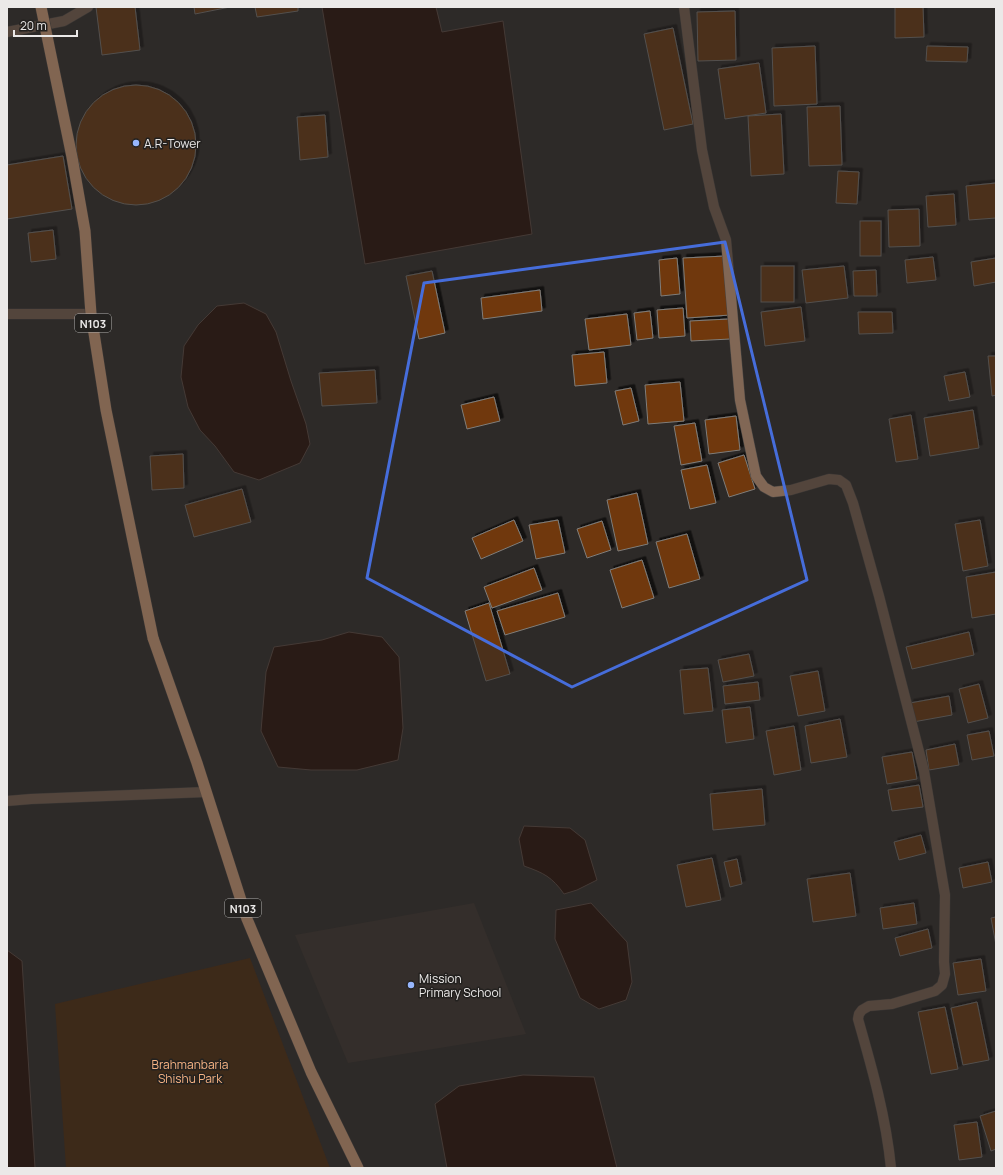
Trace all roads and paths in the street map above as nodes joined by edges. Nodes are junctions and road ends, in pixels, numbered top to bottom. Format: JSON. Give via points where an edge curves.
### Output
{"nodes":[{"id":1,"x":41,"y":7,"type":"edge"},
{"id":2,"x":88,"y":7,"type":"edge"},
{"id":3,"x":684,"y":7,"type":"edge"},
{"id":4,"x":7,"y":32,"type":"edge"},
{"id":5,"x":7,"y":314,"type":"edge"},
{"id":6,"x":91,"y":314,"type":"junction"},
{"id":7,"x":206,"y":792,"type":"junction"},
{"id":8,"x":7,"y":801,"type":"edge"},
{"id":9,"x":358,"y":1168,"type":"edge"},
{"id":10,"x":891,"y":1168,"type":"edge"}],
"edges":[{"from":1,"to":6,"type":"highway","number":"N103","bridge":true,"via":[[86,231]]},
{"from":2,"to":4,"type":"street","via":[[64,21]]},
{"from":3,"to":10,"type":"street","via":[[702,150],[714,207],[726,240],[740,400],[756,476],[764,487],[774,492],[829,479],[839,480],[846,485],[877,589],[924,771],[946,895],[945,974],[942,985],[935,991],[892,1004],[869,1006],[858,1014],[882,1109]]},
{"from":5,"to":6,"type":"street"},
{"from":6,"to":7,"type":"highway","number":"N103","bridge":true,"via":[[106,410],[153,638]]},
{"from":7,"to":8,"type":"street"},
{"from":7,"to":9,"type":"highway","number":"N103","via":[[247,919],[311,1072]]}]}
